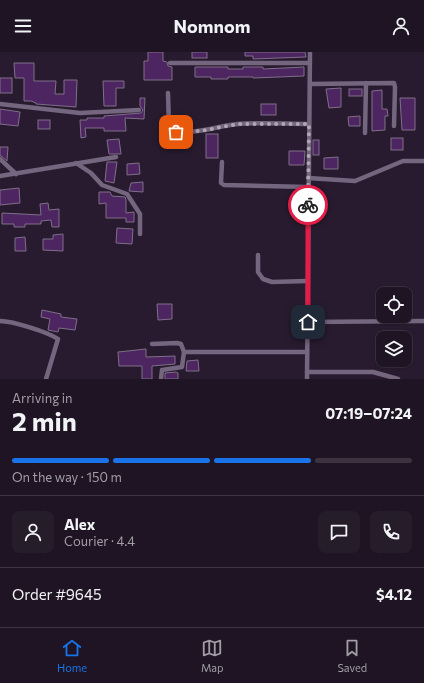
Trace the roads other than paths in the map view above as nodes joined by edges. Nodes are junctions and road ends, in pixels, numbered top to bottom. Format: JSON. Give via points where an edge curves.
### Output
{"nodes":[{"id":1,"x":310,"y":52,"type":"edge"},
{"id":2,"x":170,"y":63,"type":"dead end"},
{"id":3,"x":310,"y":63,"type":"junction"},
{"id":4,"x":366,"y":83,"type":"junction"},
{"id":5,"x":310,"y":84,"type":"junction"},
{"id":6,"x":168,"y":93,"type":"dead end"},
{"id":7,"x":0,"y":104,"type":"edge"},
{"id":8,"x":139,"y":110,"type":"dead end"},
{"id":9,"x":309,"y":124,"type":"junction"},
{"id":10,"x":394,"y":126,"type":"dead end"},
{"id":11,"x":365,"y":133,"type":"dead end"},
{"id":12,"x":116,"y":157,"type":"dead end"},
{"id":13,"x":0,"y":159,"type":"edge"},
{"id":14,"x":424,"y":161,"type":"edge"},
{"id":15,"x":222,"y":162,"type":"dead end"},
{"id":16,"x":76,"y":163,"type":"junction"},
{"id":17,"x":16,"y":174,"type":"junction"},
{"id":18,"x":0,"y":176,"type":"edge"},
{"id":19,"x":308,"y":178,"type":"junction"},
{"id":20,"x":308,"y":187,"type":"junction"},
{"id":21,"x":140,"y":234,"type":"dead end"},
{"id":22,"x":258,"y":255,"type":"dead end"},
{"id":23,"x":307,"y":281,"type":"junction"},
{"id":24,"x":0,"y":321,"type":"edge"},
{"id":25,"x":424,"y":321,"type":"edge"},
{"id":26,"x":308,"y":322,"type":"junction"},
{"id":27,"x":152,"y":344,"type":"dead end"},
{"id":28,"x":184,"y":352,"type":"junction"},
{"id":29,"x":307,"y":352,"type":"junction"},
{"id":30,"x":307,"y":372,"type":"junction"},
{"id":31,"x":46,"y":379,"type":"edge"},
{"id":32,"x":161,"y":379,"type":"edge"},
{"id":33,"x":307,"y":379,"type":"edge"},
{"id":34,"x":398,"y":379,"type":"edge"}],
"edges":[{"from":1,"to":3,"type":"street"},
{"from":2,"to":3,"type":"street"},
{"from":3,"to":5,"type":"street"},
{"from":4,"to":5,"type":"street"},
{"from":4,"to":10,"type":"street","via":[[395,84]]},
{"from":4,"to":11,"type":"street"},
{"from":5,"to":9,"type":"street"},
{"from":6,"to":9,"type":"street","via":[[168,127],[176,132],[200,131],[239,124]]},
{"from":7,"to":8,"type":"street","via":[[80,113]]},
{"from":9,"to":19,"type":"street"},
{"from":12,"to":16,"type":"street"},
{"from":13,"to":17,"type":"street"},
{"from":14,"to":19,"type":"street","via":[[392,164],[355,181]]},
{"from":15,"to":20,"type":"street","via":[[221,184],[224,185]]},
{"from":16,"to":17,"type":"street"},
{"from":16,"to":21,"type":"street","via":[[102,185],[127,194],[140,214]]},
{"from":17,"to":18,"type":"street"},
{"from":19,"to":20,"type":"street"},
{"from":20,"to":23,"type":"street"},
{"from":22,"to":23,"type":"street","via":[[258,272],[263,279],[272,282]]},
{"from":23,"to":26,"type":"street"},
{"from":24,"to":31,"type":"street","via":[[12,322],[58,339]]},
{"from":25,"to":26,"type":"street"},
{"from":26,"to":29,"type":"street"},
{"from":27,"to":28,"type":"street","via":[[181,344]]},
{"from":28,"to":29,"type":"street"},
{"from":28,"to":32,"type":"street","via":[[182,367],[162,370]]},
{"from":29,"to":30,"type":"street"},
{"from":30,"to":33,"type":"street"},
{"from":30,"to":34,"type":"street","via":[[373,372]]}]}
